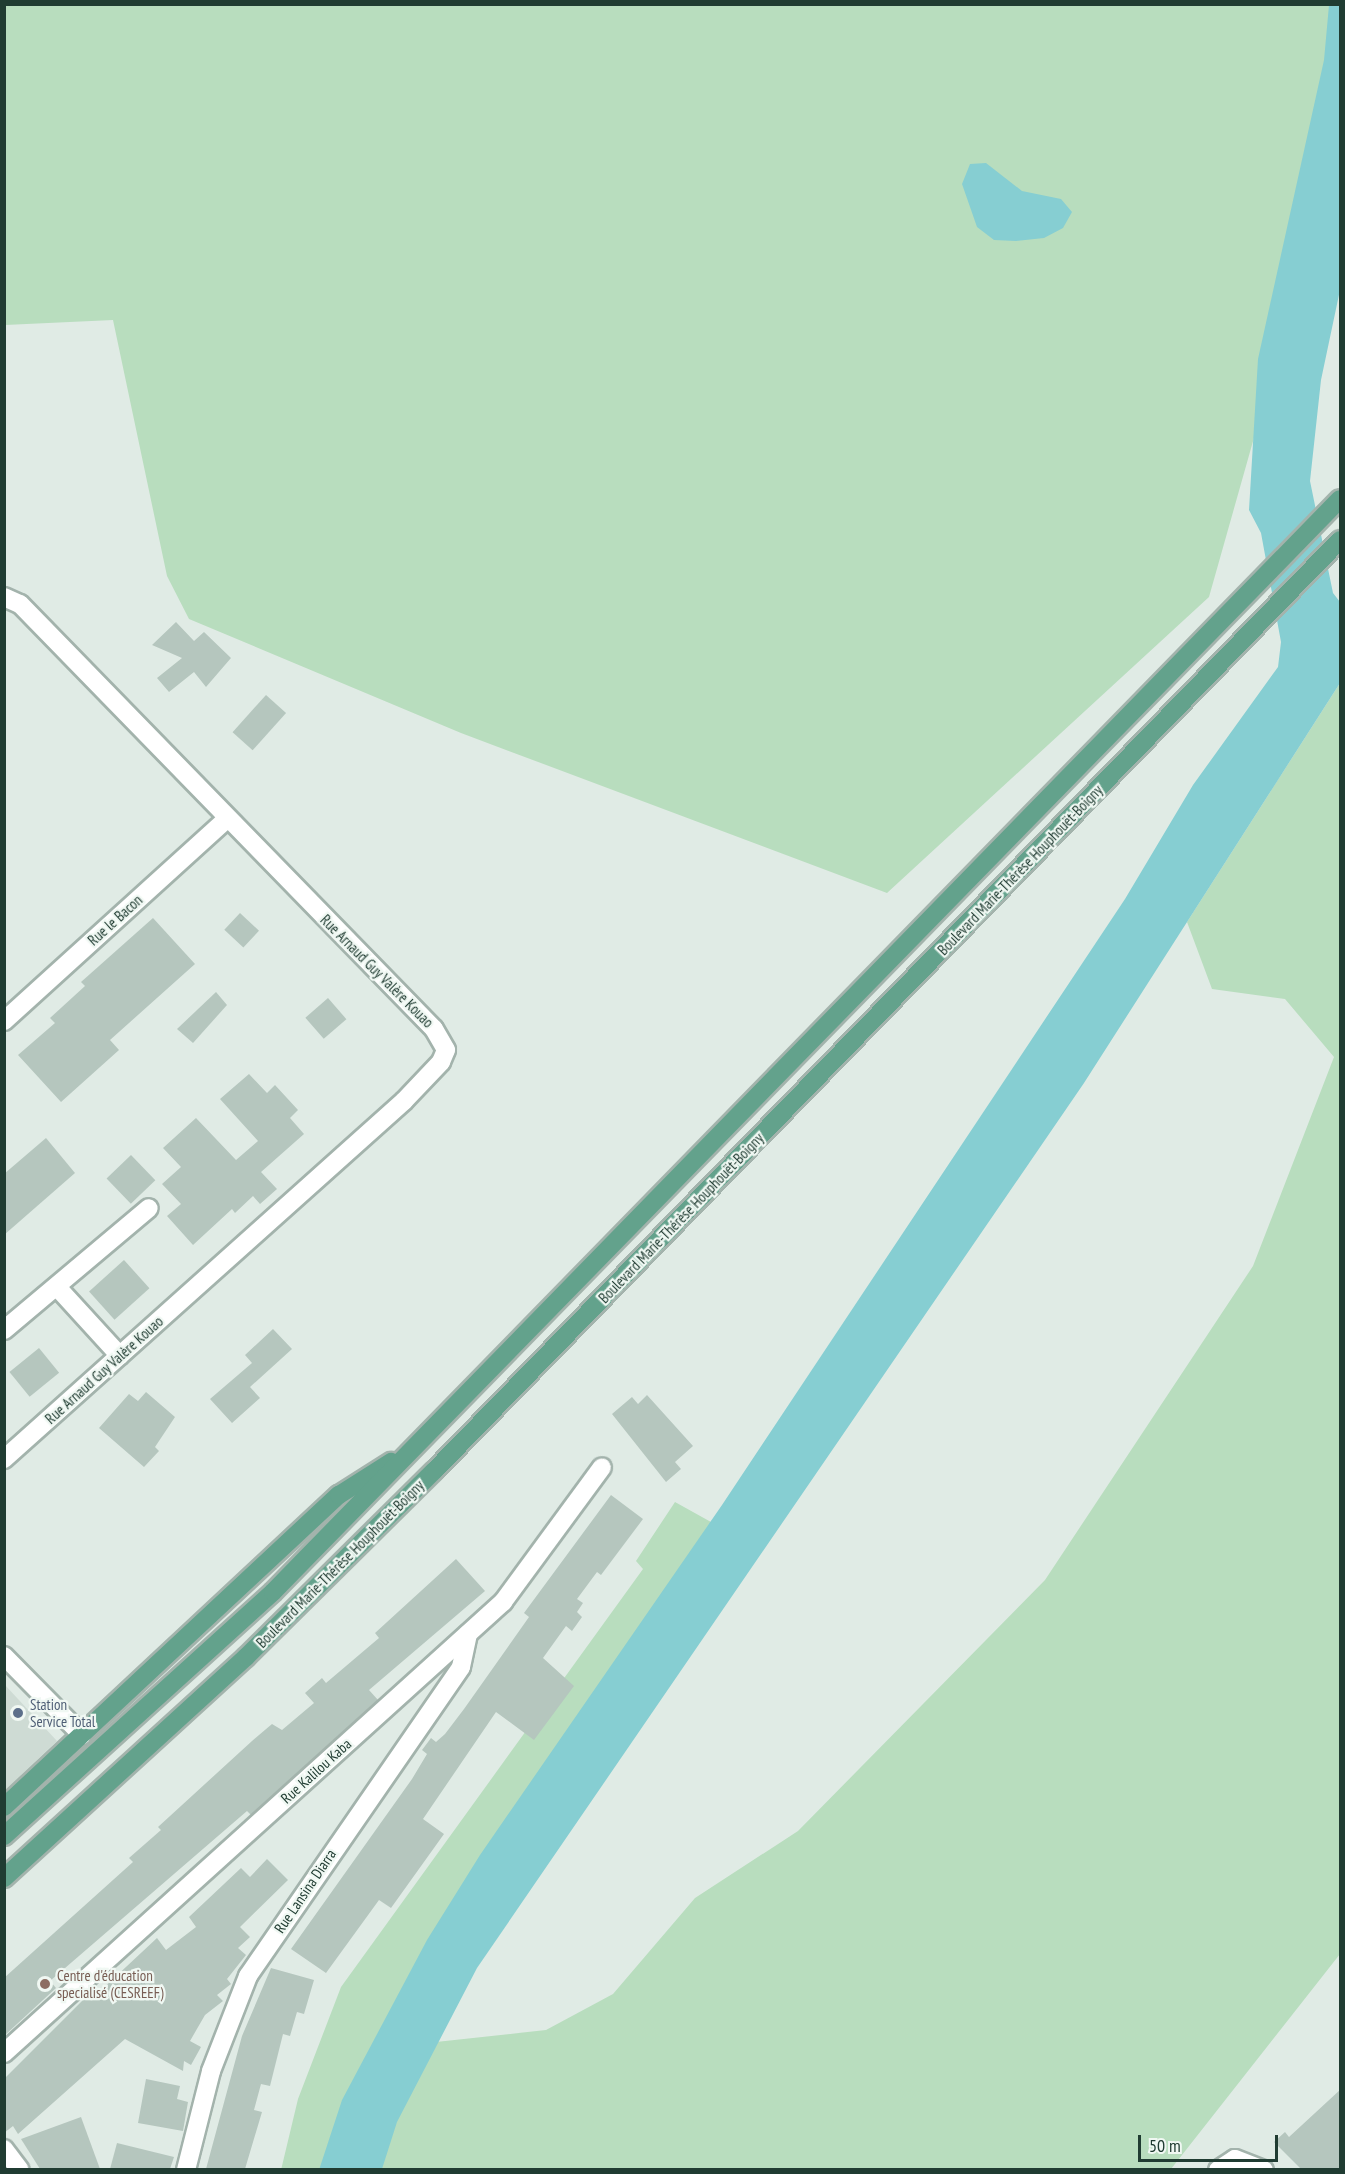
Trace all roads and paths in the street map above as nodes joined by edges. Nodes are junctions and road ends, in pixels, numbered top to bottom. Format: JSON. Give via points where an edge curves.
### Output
{"nodes":[{"id":1,"x":1337,"y":503,"type":"edge"},
{"id":2,"x":1338,"y":543,"type":"edge"},
{"id":3,"x":4,"y":597,"type":"edge"},
{"id":4,"x":226,"y":820,"type":"junction"},
{"id":5,"x":4,"y":1021,"type":"edge"},
{"id":6,"x":149,"y":1208,"type":"dead end"},
{"id":7,"x":57,"y":1287,"type":"junction"},
{"id":8,"x":4,"y":1330,"type":"edge"},
{"id":9,"x":120,"y":1356,"type":"junction"},
{"id":10,"x":415,"y":1447,"type":"junction"},
{"id":11,"x":4,"y":1459,"type":"edge"},
{"id":12,"x":602,"y":1467,"type":"dead end"},
{"id":13,"x":468,"y":1634,"type":"junction"},
{"id":14,"x":4,"y":1656,"type":"edge"},
{"id":15,"x":82,"y":1735,"type":"junction"},
{"id":16,"x":4,"y":1807,"type":"edge"},
{"id":17,"x":4,"y":1836,"type":"edge"},
{"id":18,"x":4,"y":1878,"type":"edge"},
{"id":19,"x":4,"y":2053,"type":"edge"},
{"id":20,"x":4,"y":2149,"type":"edge"},
{"id":21,"x":20,"y":2169,"type":"edge"},
{"id":22,"x":186,"y":2169,"type":"edge"},
{"id":23,"x":1218,"y":2169,"type":"edge"},
{"id":24,"x":1264,"y":2169,"type":"edge"}],
"edges":[{"from":1,"to":10,"type":"main road","name":"Boulevard Marie-Thérèse Houphouët-Boigny"},
{"from":2,"to":18,"type":"main road","name":"Boulevard Marie-Thérèse Houphouët-Boigny","via":[[434,1471],[246,1657]]},
{"from":3,"to":4,"type":"street","name":"Rue Arnaud Guy Valère Kouao","via":[[20,604]]},
{"from":4,"to":5,"type":"street","name":"Rue le Bacon"},
{"from":4,"to":9,"type":"street","name":"Rue Arnaud Guy Valère Kouao","via":[[434,1029],[446,1050],[441,1062],[404,1101]]},
{"from":6,"to":7,"type":"street"},
{"from":7,"to":8,"type":"street"},
{"from":7,"to":9,"type":"street"},
{"from":9,"to":11,"type":"street","name":"Rue Arnaud Guy Valère Kouao"},
{"from":10,"to":15,"type":"main road","via":[[339,1495]]},
{"from":10,"to":17,"type":"main road","name":"Boulevard Marie-Thérèse Houphouët-Boigny","via":[[273,1592]]},
{"from":12,"to":13,"type":"street","name":"Rue Kalilou Kaba","via":[[534,1565]]},
{"from":13,"to":19,"type":"street","name":"Rue Kalilou Kaba"},
{"from":13,"to":22,"type":"street","name":"Rue Lansina Diarra","via":[[461,1667],[248,1976],[211,2071]]},
{"from":14,"to":15,"type":"street"},
{"from":15,"to":16,"type":"main road"},
{"from":20,"to":21,"type":"street"},
{"from":23,"to":24,"type":"street","via":[[1235,2159]]}]}
